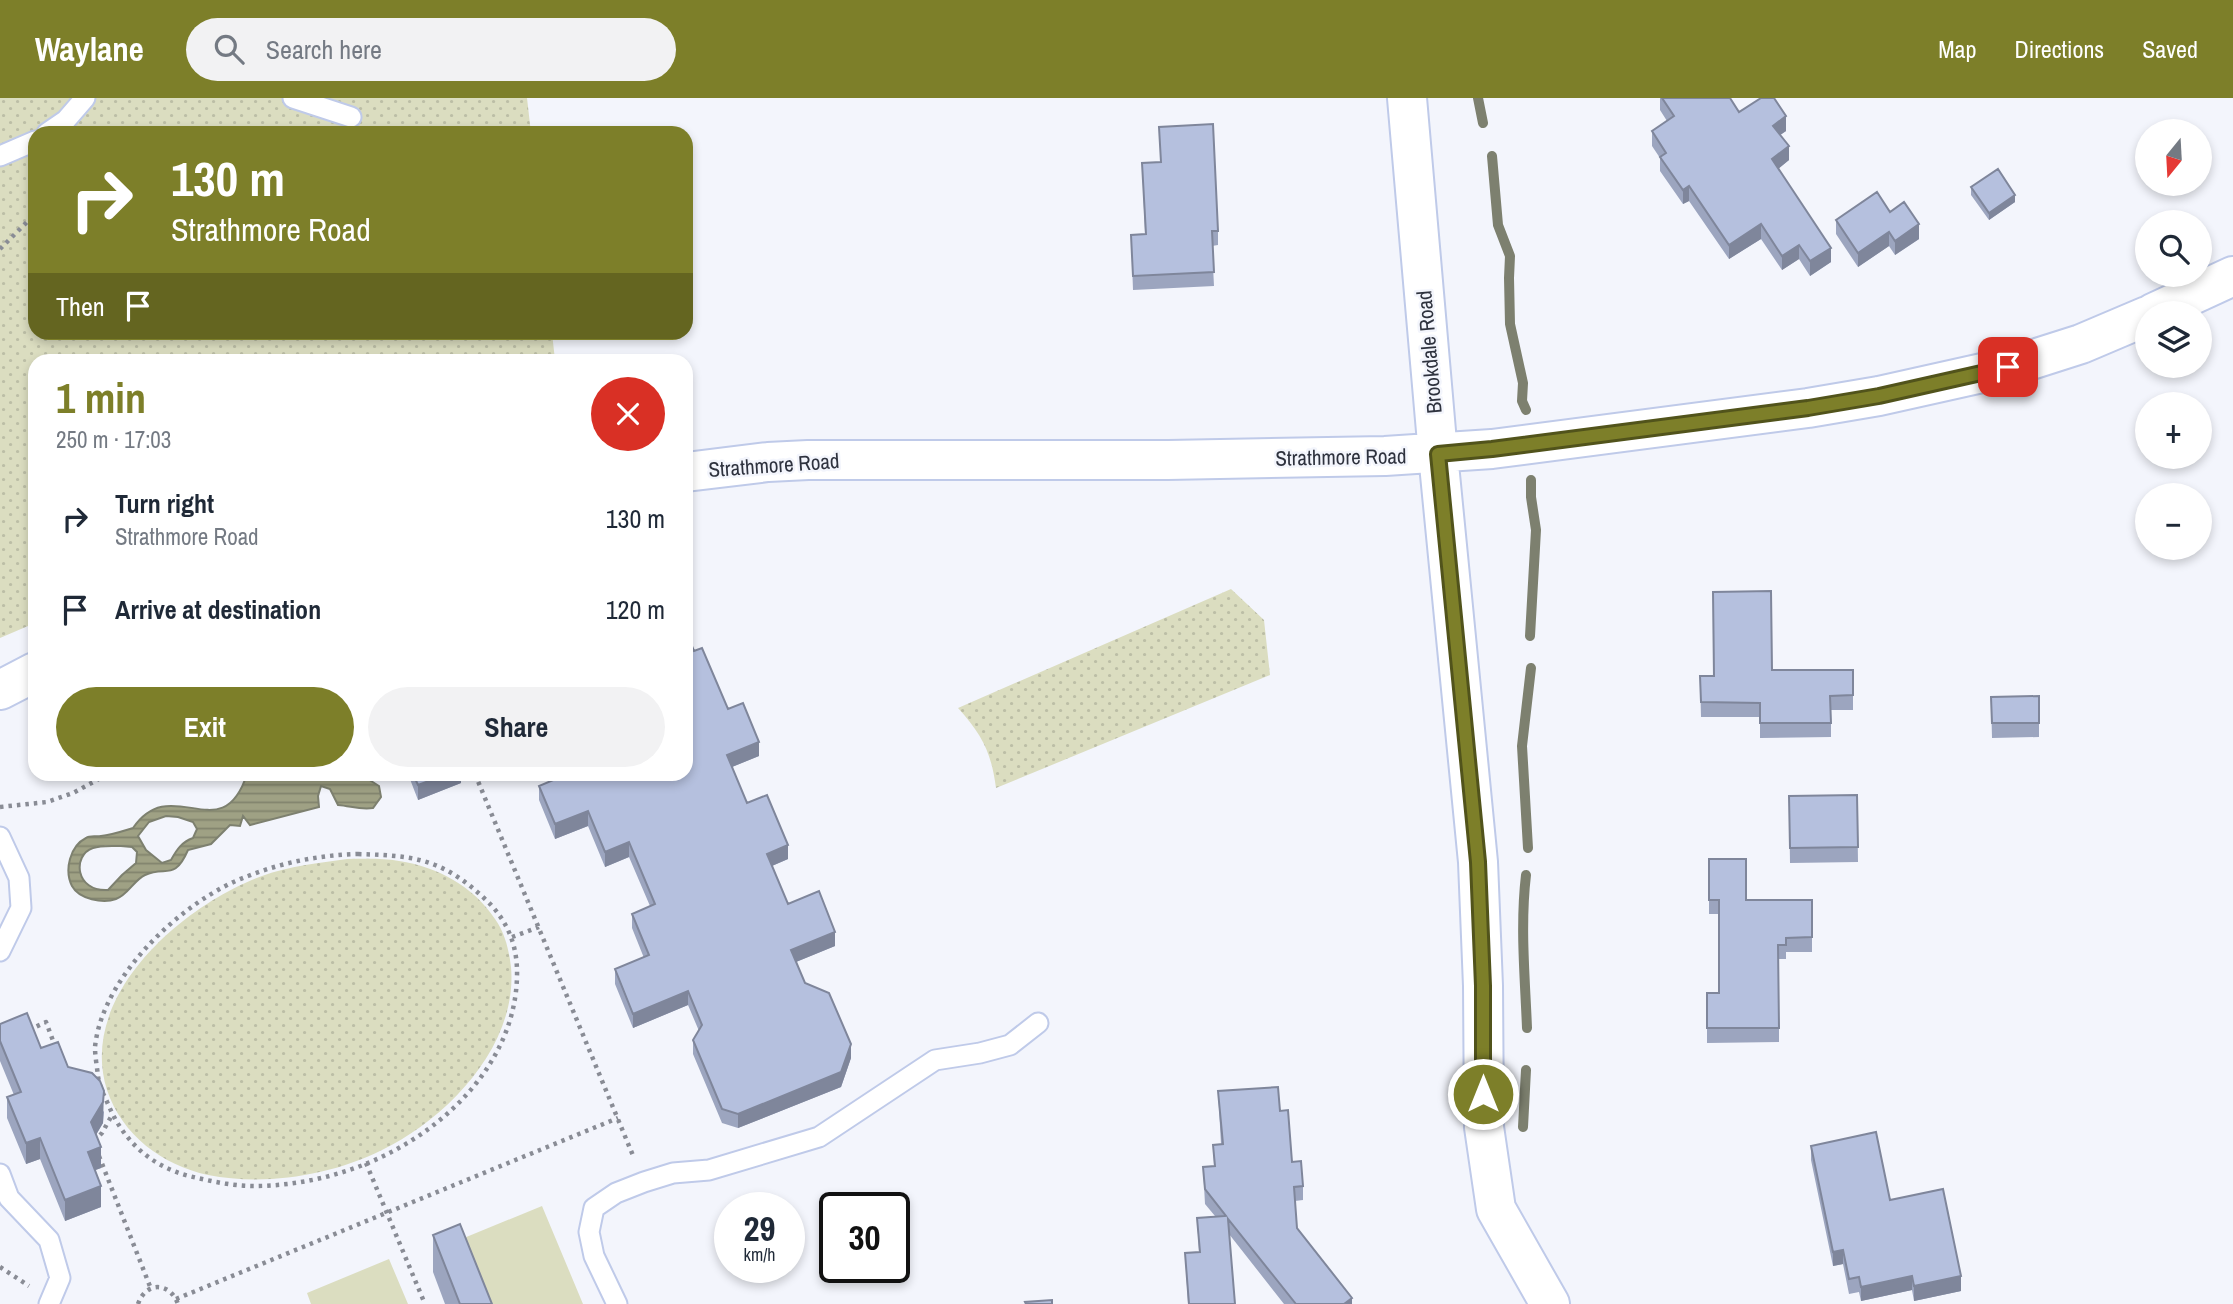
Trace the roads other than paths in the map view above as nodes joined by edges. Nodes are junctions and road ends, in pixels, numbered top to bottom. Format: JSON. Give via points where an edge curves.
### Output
{"nodes":[{"id":1,"x":85,"y":98,"type":"edge"},
{"id":2,"x":293,"y":98,"type":"edge"},
{"id":3,"x":1407,"y":98,"type":"edge"},
{"id":4,"x":351,"y":117,"type":"dead end"},
{"id":5,"x":57,"y":126,"type":"edge"},
{"id":6,"x":28,"y":144,"type":"edge"},
{"id":7,"x":0,"y":156,"type":"edge"},
{"id":8,"x":2233,"y":276,"type":"edge"},
{"id":9,"x":2179,"y":301,"type":"edge"},
{"id":10,"x":2135,"y":321,"type":"edge"},
{"id":11,"x":1438,"y":454,"type":"junction"},
{"id":12,"x":693,"y":471,"type":"edge"},
{"id":13,"x":28,"y":676,"type":"edge"},
{"id":14,"x":0,"y":690,"type":"edge"},
{"id":15,"x":0,"y":837,"type":"edge"},
{"id":16,"x":0,"y":951,"type":"edge"},
{"id":17,"x":1038,"y":1023,"type":"dead end"},
{"id":18,"x":0,"y":1174,"type":"edge"},
{"id":19,"x":44,"y":1299,"type":"edge"},
{"id":20,"x":617,"y":1304,"type":"edge"},
{"id":21,"x":1550,"y":1304,"type":"edge"}],
"edges":[{"from":1,"to":5,"type":"lane"},
{"from":2,"to":4,"type":"lane"},
{"from":3,"to":11,"type":"street","name":"Brookdale Road"},
{"from":6,"to":7,"type":"lane"},
{"from":8,"to":9,"type":"street"},
{"from":10,"to":11,"type":"street","name":"Strathmore Road","via":[[2008,367],[1879,396]]},
{"from":11,"to":12,"type":"street","name":"Strathmore Road","via":[[808,460]]},
{"from":11,"to":21,"type":"street","name":"Brookdale Road","via":[[1478,862],[1484,1127],[1496,1209]]},
{"from":13,"to":14,"type":"street"},
{"from":15,"to":16,"type":"lane","via":[[19,878],[21,908]]},
{"from":17,"to":20,"type":"lane","via":[[1010,1045],[934,1060],[819,1137],[616,1192],[594,1208],[589,1232],[594,1256]]},
{"from":18,"to":19,"type":"lane","via":[[9,1198],[49,1240],[60,1278]]}]}
